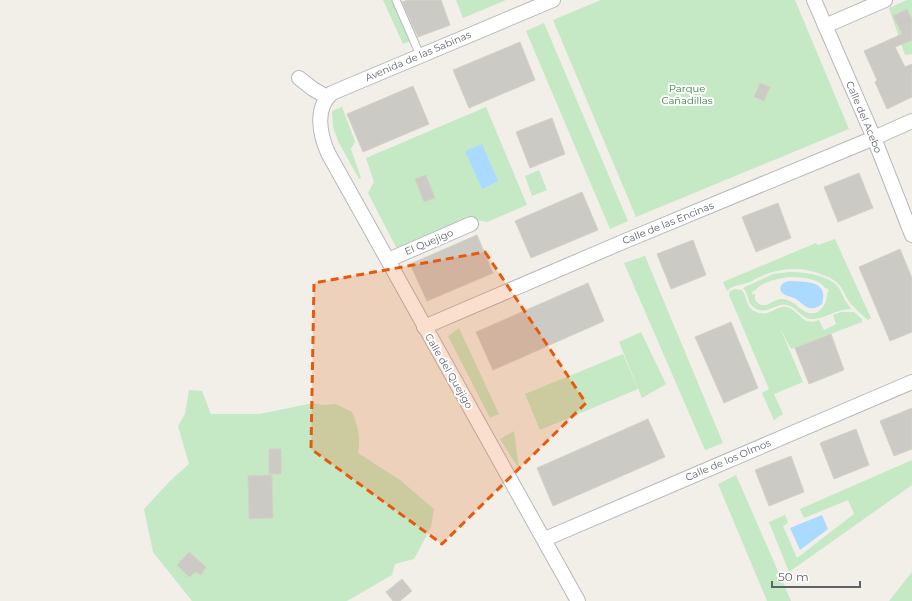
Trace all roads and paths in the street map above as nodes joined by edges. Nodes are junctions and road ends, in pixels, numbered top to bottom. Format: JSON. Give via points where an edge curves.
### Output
{"nodes":[{"id":1,"x":396,"y":0,"type":"edge"},
{"id":2,"x":553,"y":0,"type":"edge"},
{"id":3,"x":814,"y":0,"type":"edge"},
{"id":4,"x":885,"y":0,"type":"edge"},
{"id":5,"x":825,"y":26,"type":"junction"},
{"id":6,"x":420,"y":56,"type":"junction"},
{"id":7,"x":298,"y":78,"type":"dead end"},
{"id":8,"x":327,"y":97,"type":"junction"},
{"id":9,"x":912,"y":121,"type":"edge"},
{"id":10,"x":874,"y":138,"type":"junction"},
{"id":11,"x":471,"y":224,"type":"dead end"},
{"id":12,"x":912,"y":235,"type":"edge"},
{"id":13,"x":388,"y":260,"type":"junction"},
{"id":14,"x":424,"y":327,"type":"junction"},
{"id":15,"x":912,"y":382,"type":"edge"},
{"id":16,"x":545,"y":540,"type":"junction"},
{"id":17,"x":578,"y":601,"type":"edge"}],
"edges":[{"from":1,"to":6,"type":"lane"},
{"from":2,"to":6,"type":"street","name":"Avenida de las Sabinas"},
{"from":3,"to":5,"type":"street","name":"Calle del Acebo"},
{"from":4,"to":5,"type":"street"},
{"from":5,"to":10,"type":"street","name":"Calle del Acebo"},
{"from":6,"to":8,"type":"street","name":"Avenida de las Sabinas","via":[[355,82]]},
{"from":7,"to":8,"type":"street"},
{"from":8,"to":13,"type":"street","name":"Calle del Quejigo","via":[[321,114],[323,141]]},
{"from":9,"to":10,"type":"street","name":"Calle de las Encinas"},
{"from":10,"to":12,"type":"street","name":"Calle del Acebo"},
{"from":10,"to":14,"type":"street","name":"Calle de las Encinas"},
{"from":11,"to":13,"type":"street","name":"El Quejigo"},
{"from":13,"to":14,"type":"street","name":"Calle del Quejigo"},
{"from":14,"to":16,"type":"street","name":"Calle del Quejigo"},
{"from":15,"to":16,"type":"street","name":"Calle de los Olmos"},
{"from":16,"to":17,"type":"street","name":"Calle del Quejigo"}]}
